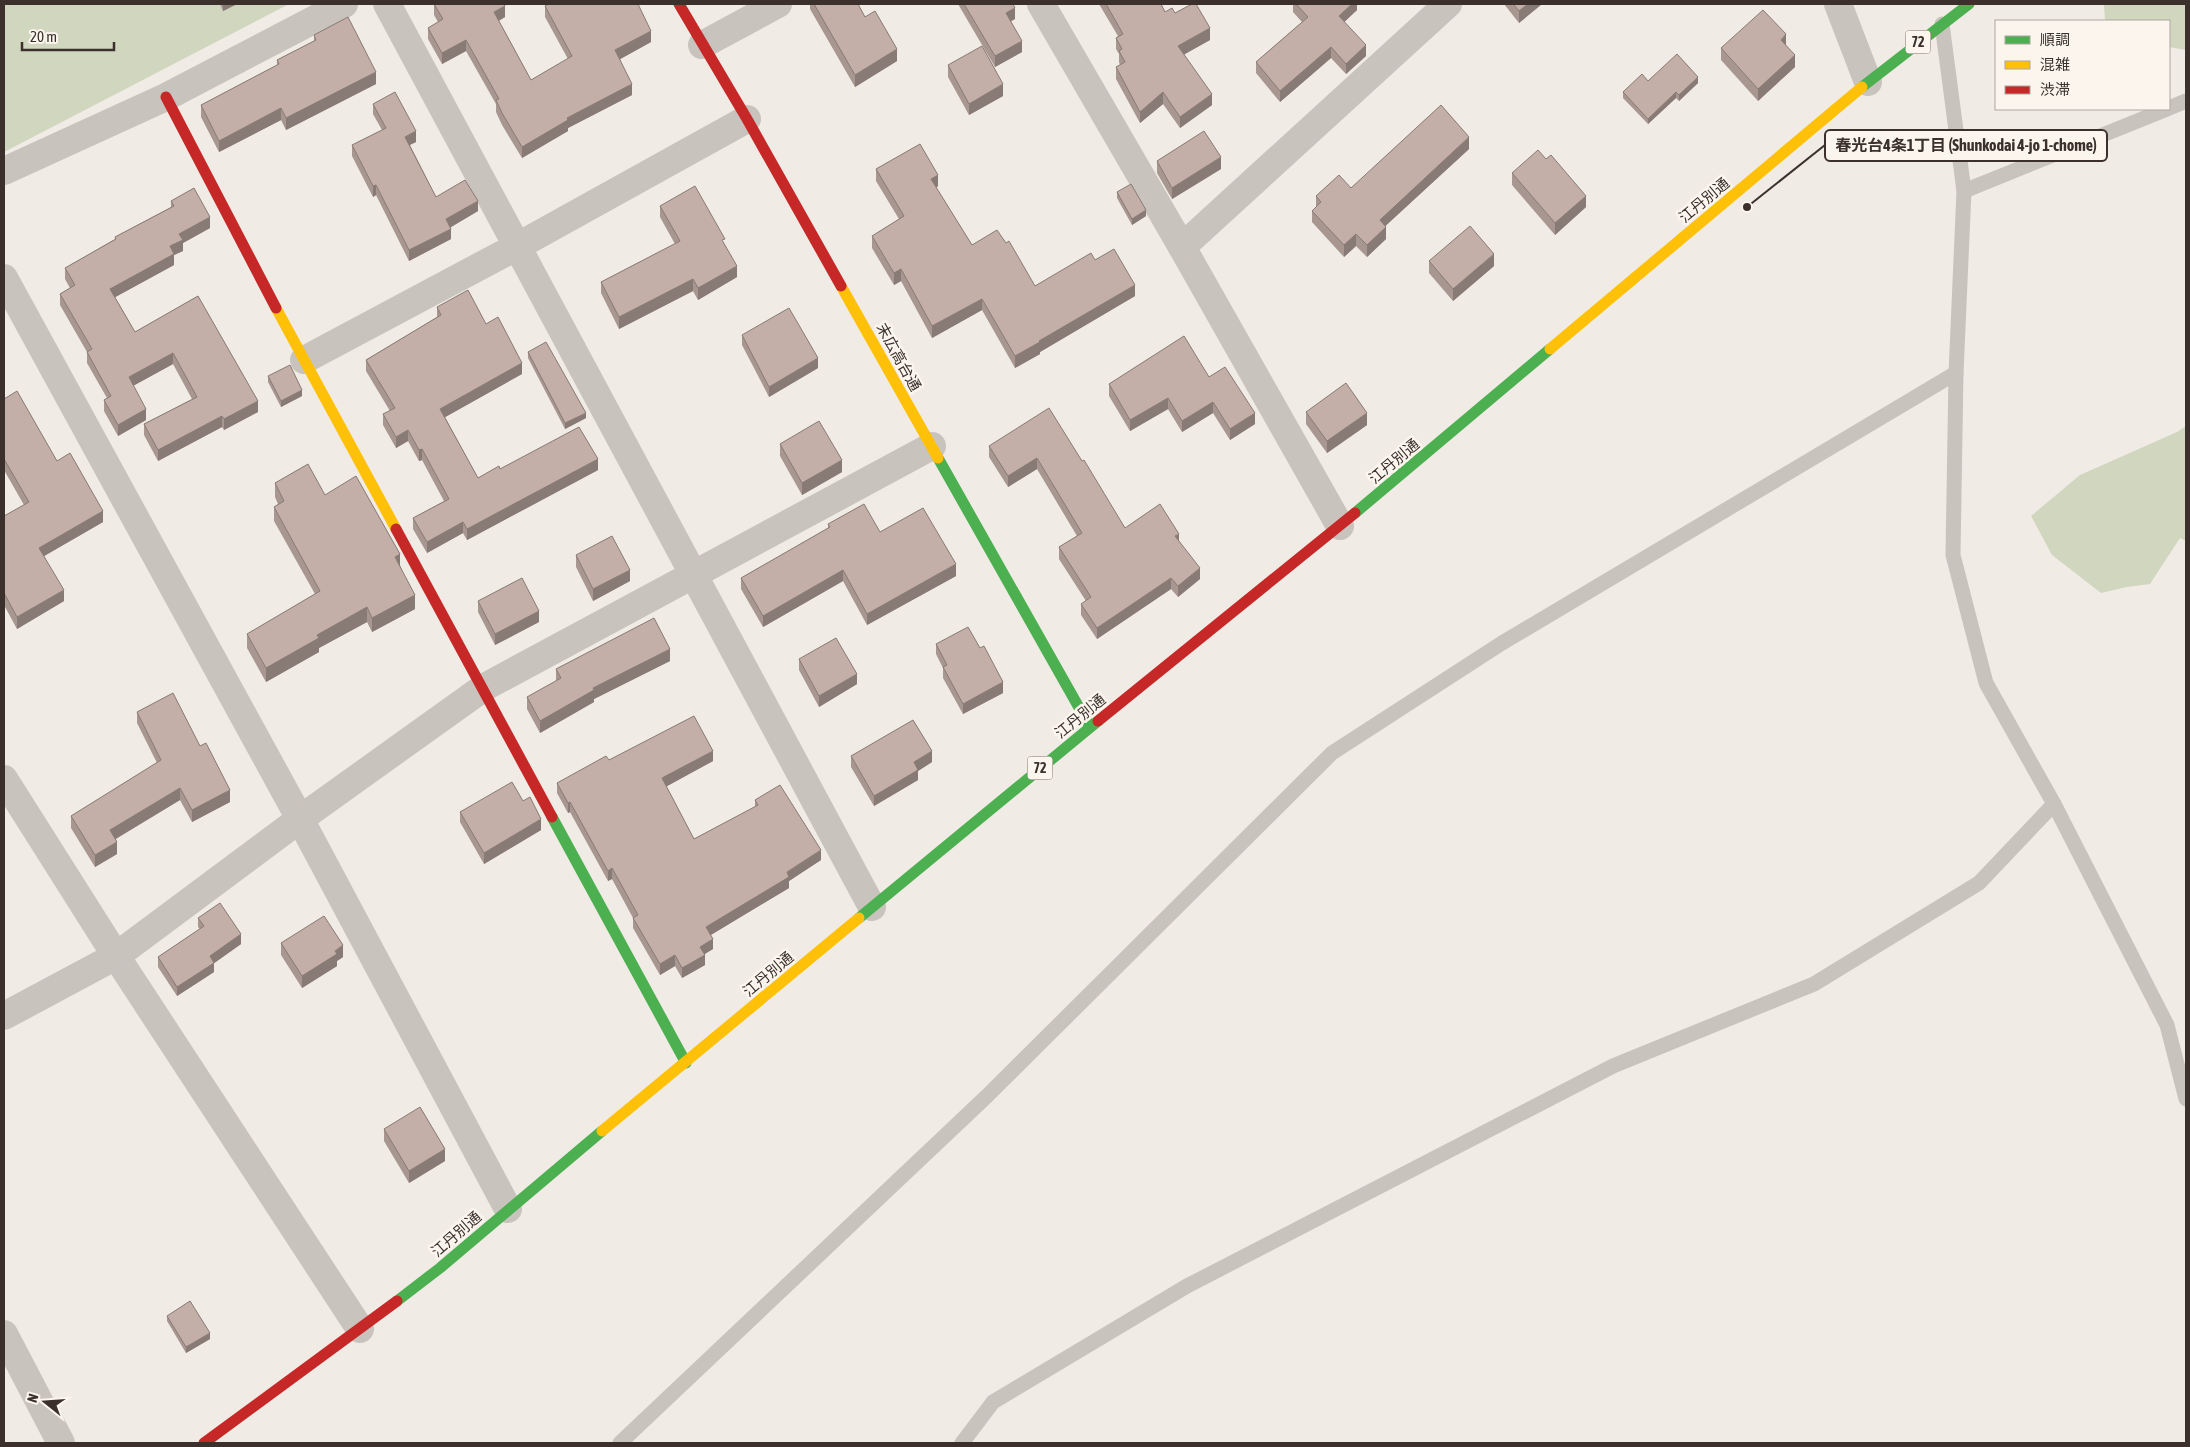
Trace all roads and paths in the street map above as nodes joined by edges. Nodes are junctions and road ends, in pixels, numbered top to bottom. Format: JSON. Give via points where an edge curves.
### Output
{"nodes":[{"id":1,"x":344,"y":4,"type":"edge"},
{"id":2,"x":387,"y":4,"type":"edge"},
{"id":3,"x":679,"y":4,"type":"edge"},
{"id":4,"x":778,"y":4,"type":"edge"},
{"id":5,"x":1041,"y":4,"type":"edge"},
{"id":6,"x":1448,"y":4,"type":"edge"},
{"id":7,"x":1838,"y":4,"type":"edge"},
{"id":8,"x":1969,"y":4,"type":"edge"},
{"id":9,"x":1942,"y":24,"type":"junction"},
{"id":10,"x":702,"y":45,"type":"junction"},
{"id":11,"x":1868,"y":82,"type":"junction"},
{"id":12,"x":166,"y":97,"type":"junction"},
{"id":13,"x":2186,"y":101,"type":"edge"},
{"id":14,"x":2170,"y":107,"type":"edge"},
{"id":15,"x":2163,"y":110,"type":"edge"},
{"id":16,"x":747,"y":119,"type":"junction"},
{"id":17,"x":4,"y":171,"type":"edge"},
{"id":18,"x":1964,"y":191,"type":"junction"},
{"id":19,"x":516,"y":247,"type":"junction"},
{"id":20,"x":1182,"y":247,"type":"junction"},
{"id":21,"x":4,"y":278,"type":"edge"},
{"id":22,"x":304,"y":360,"type":"junction"},
{"id":23,"x":1956,"y":373,"type":"junction"},
{"id":24,"x":932,"y":446,"type":"junction"},
{"id":25,"x":1340,"y":526,"type":"junction"},
{"id":26,"x":694,"y":574,"type":"junction"},
{"id":27,"x":483,"y":688,"type":"junction"},
{"id":28,"x":1090,"y":727,"type":"junction"},
{"id":29,"x":4,"y":779,"type":"edge"},
{"id":30,"x":2054,"y":804,"type":"junction"},
{"id":31,"x":300,"y":819,"type":"junction"},
{"id":32,"x":872,"y":907,"type":"junction"},
{"id":33,"x":116,"y":956,"type":"junction"},
{"id":34,"x":4,"y":1016,"type":"edge"},
{"id":35,"x":686,"y":1063,"type":"junction"},
{"id":36,"x":2186,"y":1098,"type":"edge"},
{"id":37,"x":508,"y":1209,"type":"junction"},
{"id":38,"x":360,"y":1330,"type":"junction"},
{"id":39,"x":4,"y":1334,"type":"edge"},
{"id":40,"x":61,"y":1443,"type":"edge"},
{"id":41,"x":204,"y":1443,"type":"edge"},
{"id":42,"x":620,"y":1443,"type":"edge"},
{"id":43,"x":962,"y":1443,"type":"edge"}],
"edges":[{"from":1,"to":12,"type":"street"},
{"from":2,"to":19,"type":"street"},
{"from":3,"to":10,"type":"main road","name":"末広高台通"},
{"from":4,"to":10,"type":"street"},
{"from":5,"to":20,"type":"street"},
{"from":6,"to":20,"type":"street"},
{"from":7,"to":11,"type":"street"},
{"from":8,"to":9,"type":"main road","name":"江丹別通","number":"72"},
{"from":9,"to":11,"type":"main road","name":"江丹別通","number":"72"},
{"from":9,"to":18,"type":"lane"},
{"from":10,"to":16,"type":"main road","name":"末広高台通"},
{"from":11,"to":25,"type":"main road","name":"江丹別通","number":"72"},
{"from":12,"to":17,"type":"street"},
{"from":12,"to":22,"type":"main road"},
{"from":13,"to":14,"type":"lane"},
{"from":15,"to":18,"type":"lane"},
{"from":16,"to":19,"type":"street"},
{"from":16,"to":24,"type":"main road","name":"末広高台通"},
{"from":18,"to":23,"type":"lane"},
{"from":19,"to":22,"type":"street"},
{"from":19,"to":26,"type":"street"},
{"from":20,"to":25,"type":"street"},
{"from":21,"to":31,"type":"street"},
{"from":22,"to":27,"type":"main road"},
{"from":23,"to":30,"type":"lane","via":[[1953,555],[1986,683]]},
{"from":23,"to":42,"type":"lane","via":[[1502,643],[1332,753],[987,1096]]},
{"from":24,"to":26,"type":"street"},
{"from":24,"to":28,"type":"main road","name":"末広高台通"},
{"from":25,"to":28,"type":"main road","name":"江丹別通","number":"72"},
{"from":26,"to":27,"type":"street"},
{"from":26,"to":32,"type":"street"},
{"from":27,"to":31,"type":"street"},
{"from":27,"to":35,"type":"main road"},
{"from":28,"to":32,"type":"main road","name":"江丹別通","number":"72"},
{"from":29,"to":33,"type":"street"},
{"from":30,"to":36,"type":"lane","via":[[2167,1025]]},
{"from":30,"to":43,"type":"lane","via":[[1979,883],[1814,984],[1613,1066],[1187,1286],[993,1402]]},
{"from":31,"to":33,"type":"street"},
{"from":31,"to":37,"type":"street"},
{"from":32,"to":35,"type":"main road","name":"江丹別通","number":"72"},
{"from":33,"to":34,"type":"street"},
{"from":33,"to":38,"type":"street"},
{"from":35,"to":37,"type":"main road","name":"江丹別通","number":"72"},
{"from":37,"to":38,"type":"main road","name":"江丹別通","number":"72","via":[[440,1268]]},
{"from":38,"to":41,"type":"main road","name":"江丹別通","number":"72"},
{"from":39,"to":40,"type":"street"}]}
